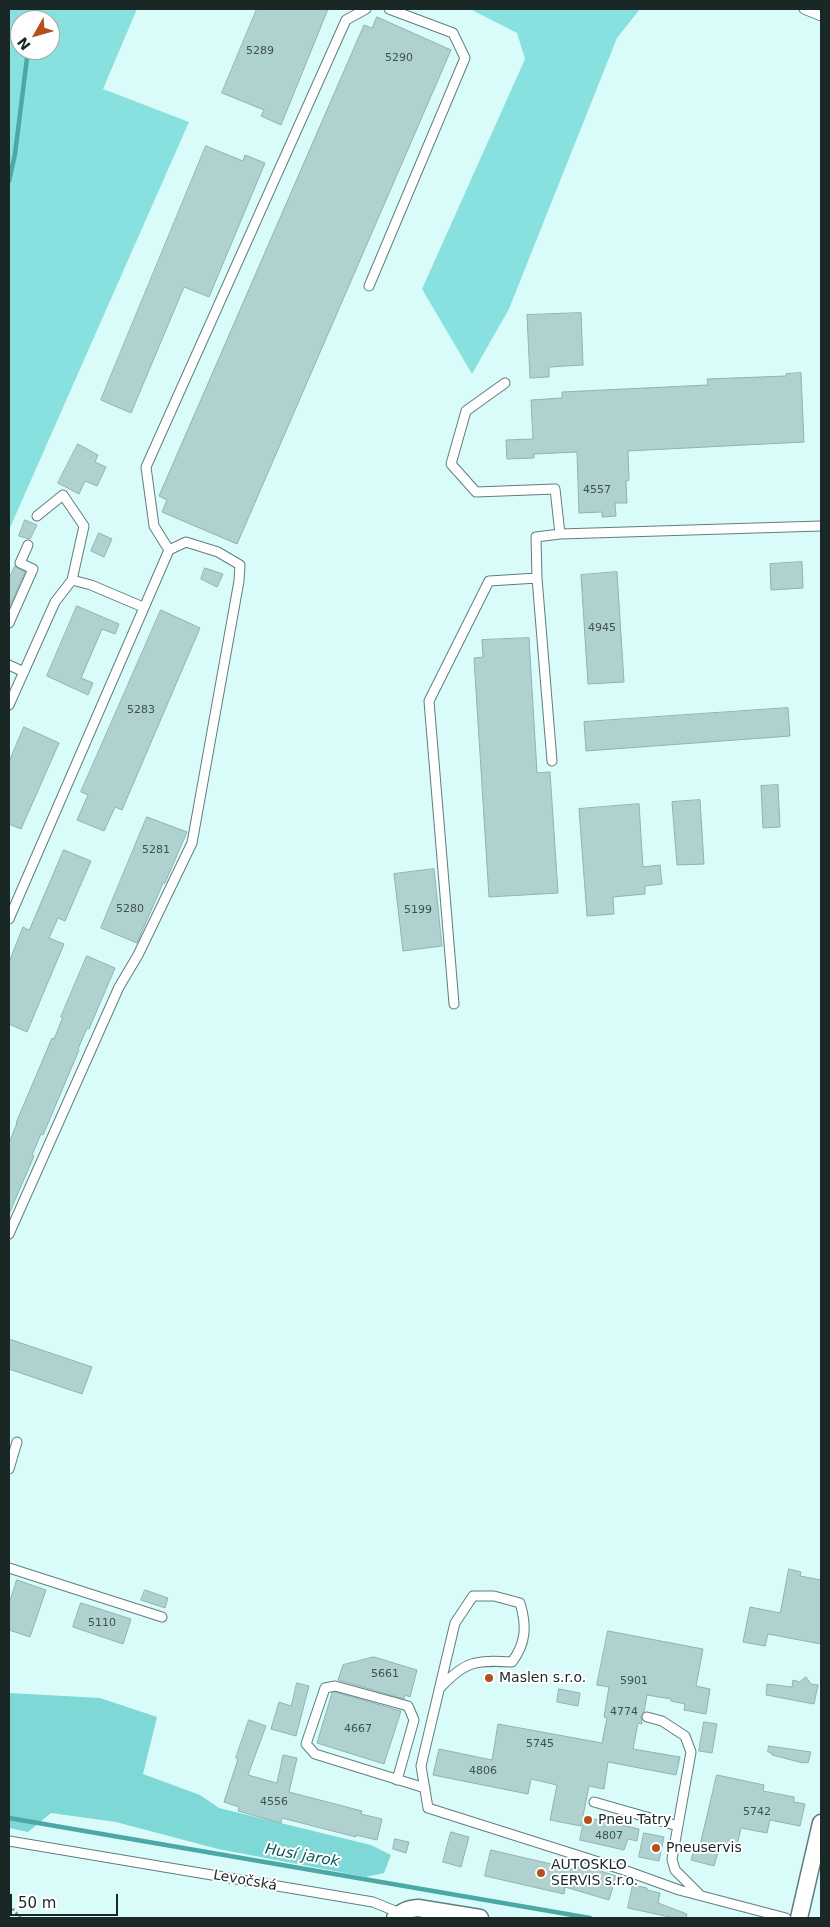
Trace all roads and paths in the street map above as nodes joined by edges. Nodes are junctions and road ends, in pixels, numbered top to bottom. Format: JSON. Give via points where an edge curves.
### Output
{"nodes":[{"id":1,"x":366,"y":9,"type":"edge"},
{"id":2,"x":388,"y":9,"type":"edge"},
{"id":3,"x":804,"y":9,"type":"edge"},
{"id":4,"x":821,"y":16,"type":"edge"},
{"id":5,"x":369,"y":286,"type":"dead end"},
{"id":6,"x":505,"y":382,"type":"dead end"},
{"id":7,"x":37,"y":516,"type":"dead end"},
{"id":8,"x":821,"y":526,"type":"edge"},
{"id":9,"x":560,"y":534,"type":"junction"},
{"id":10,"x":28,"y":545,"type":"dead end"},
{"id":11,"x":168,"y":550,"type":"junction"},
{"id":12,"x":536,"y":578,"type":"junction"},
{"id":13,"x":72,"y":580,"type":"junction"},
{"id":14,"x":143,"y":607,"type":"junction"},
{"id":15,"x":9,"y":623,"type":"edge"},
{"id":16,"x":9,"y":665,"type":"edge"},
{"id":17,"x":24,"y":672,"type":"junction"},
{"id":18,"x":9,"y":705,"type":"edge"},
{"id":19,"x":552,"y":761,"type":"dead end"},
{"id":20,"x":9,"y":920,"type":"edge"},
{"id":21,"x":454,"y":1004,"type":"dead end"},
{"id":22,"x":9,"y":1234,"type":"edge"},
{"id":23,"x":17,"y":1442,"type":"dead end"},
{"id":24,"x":9,"y":1469,"type":"edge"},
{"id":25,"x":9,"y":1568,"type":"edge"},
{"id":26,"x":162,"y":1617,"type":"dead end"},
{"id":27,"x":440,"y":1688,"type":"junction"},
{"id":28,"x":648,"y":1717,"type":"dead end"},
{"id":29,"x":398,"y":1780,"type":"junction"},
{"id":30,"x":425,"y":1788,"type":"junction"},
{"id":31,"x":594,"y":1802,"type":"dead end"},
{"id":32,"x":821,"y":1823,"type":"edge"},
{"id":33,"x":678,"y":1826,"type":"junction"},
{"id":34,"x":9,"y":1841,"type":"edge"},
{"id":35,"x":701,"y":1896,"type":"junction"},
{"id":36,"x":9,"y":1906,"type":"edge"},
{"id":37,"x":398,"y":1916,"type":"edge"},
{"id":38,"x":22,"y":1918,"type":"edge"},
{"id":39,"x":480,"y":1918,"type":"edge"},
{"id":40,"x":786,"y":1918,"type":"edge"},
{"id":41,"x":799,"y":1918,"type":"edge"}],
"edges":[{"from":1,"to":11,"type":"lane","via":[[346,20],[146,467],[154,526]]},
{"from":2,"to":5,"type":"lane","via":[[453,33],[465,58]]},
{"from":3,"to":4,"type":"lane"},
{"from":6,"to":9,"type":"lane","via":[[466,411],[451,464],[476,492],[554,489]]},
{"from":7,"to":13,"type":"lane","via":[[63,495],[84,526]]},
{"from":8,"to":9,"type":"lane"},
{"from":9,"to":12,"type":"lane","via":[[536,537]]},
{"from":10,"to":15,"type":"lane","via":[[20,563],[33,569]]},
{"from":11,"to":14,"type":"lane"},
{"from":11,"to":22,"type":"lane","via":[[186,542],[218,552],[240,565],[192,843],[119,987]]},
{"from":12,"to":19,"type":"lane"},
{"from":12,"to":21,"type":"lane","via":[[490,581],[429,701]]},
{"from":13,"to":14,"type":"lane"},
{"from":13,"to":17,"type":"lane","via":[[55,602]]},
{"from":14,"to":20,"type":"lane"},
{"from":16,"to":17,"type":"lane"},
{"from":17,"to":18,"type":"lane"},
{"from":23,"to":24,"type":"lane"},
{"from":25,"to":26,"type":"lane"},
{"from":27,"to":27,"type":"lane","via":[[455,1623],[473,1596],[494,1596],[520,1603],[526,1622],[521,1650],[512,1662],[474,1662],[454,1672]]},
{"from":27,"to":30,"type":"lane","via":[[420,1766]]},
{"from":28,"to":33,"type":"lane","via":[[662,1721],[686,1736],[691,1752]]},
{"from":29,"to":29,"type":"lane","via":[[315,1754],[306,1744],[325,1688],[335,1686],[408,1706],[414,1720]]},
{"from":29,"to":30,"type":"lane"},
{"from":30,"to":35,"type":"lane","via":[[428,1808]]},
{"from":31,"to":33,"type":"lane"},
{"from":32,"to":41,"type":"street"},
{"from":33,"to":35,"type":"lane","via":[[672,1859],[675,1870]]},
{"from":34,"to":37,"type":"lane","name":"Levočská","via":[[373,1902]]},
{"from":35,"to":40,"type":"lane"},
{"from":36,"to":38,"type":"path"},
{"from":37,"to":39,"type":"street","name":"Levočská","via":[[418,1908]]}]}
